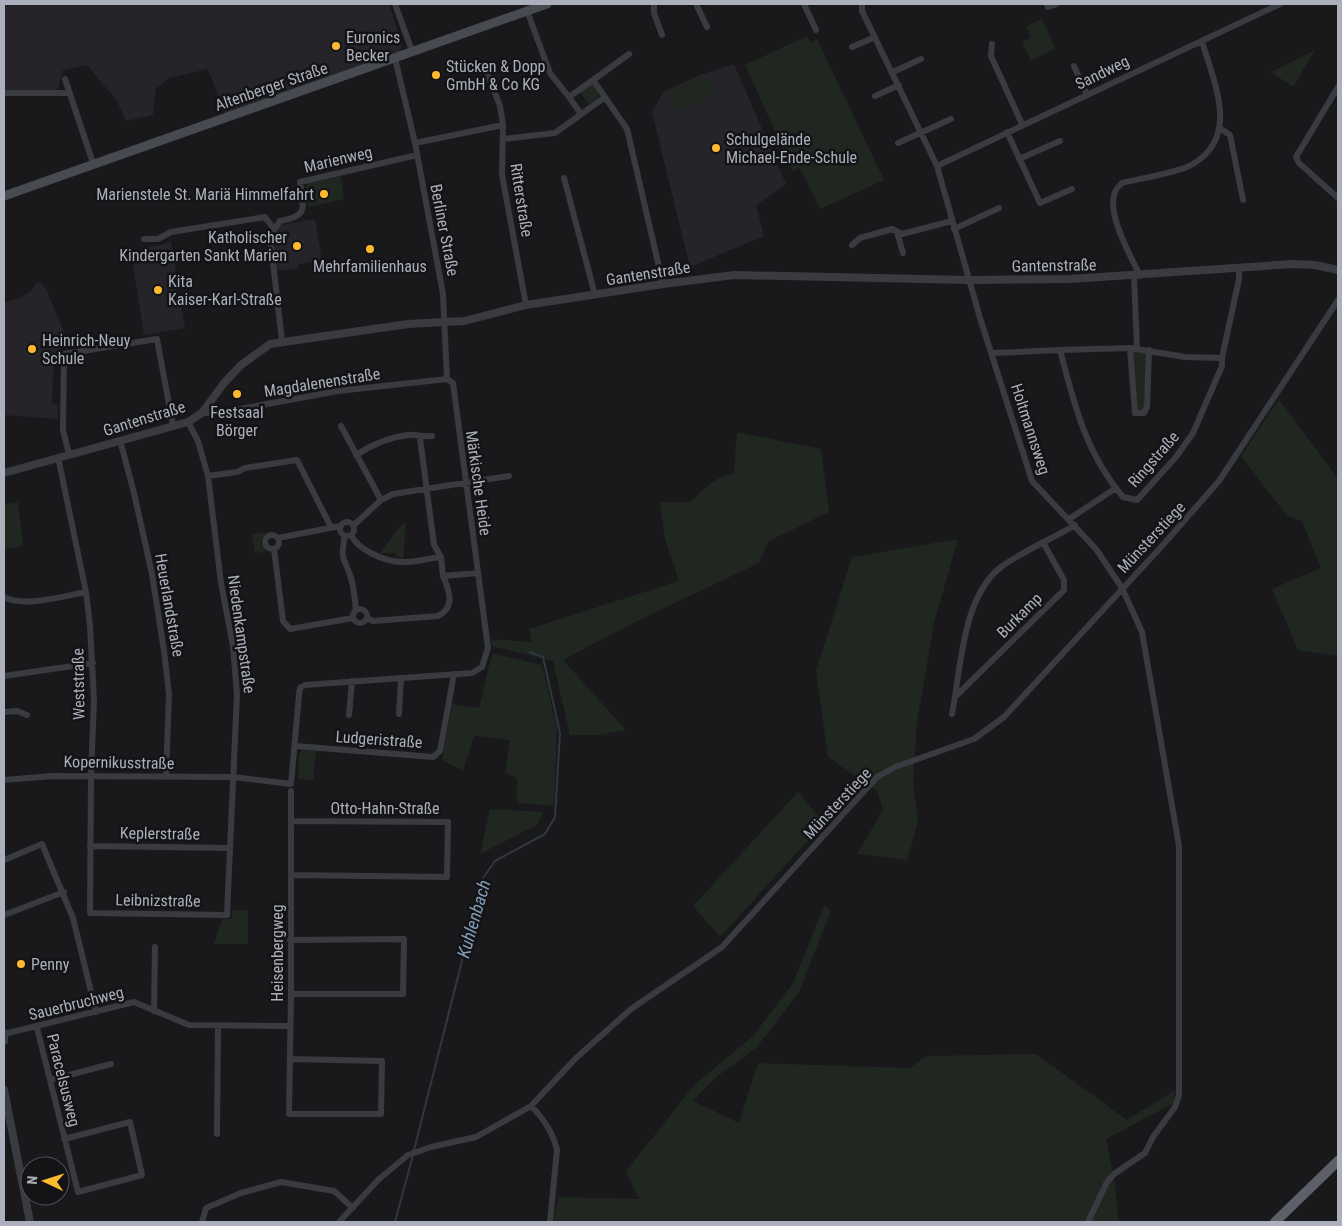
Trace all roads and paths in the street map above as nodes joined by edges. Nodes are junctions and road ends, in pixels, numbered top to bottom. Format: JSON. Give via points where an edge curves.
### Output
{"nodes":[{"id":1,"x":395,"y":4,"type":"edge"},
{"id":2,"x":547,"y":4,"type":"edge"},
{"id":3,"x":654,"y":4,"type":"edge"},
{"id":4,"x":696,"y":4,"type":"edge"},
{"id":5,"x":804,"y":4,"type":"edge"},
{"id":6,"x":862,"y":4,"type":"edge"},
{"id":7,"x":1047,"y":4,"type":"edge"},
{"id":8,"x":1058,"y":4,"type":"edge"},
{"id":9,"x":1280,"y":4,"type":"edge"},
{"id":10,"x":526,"y":11,"type":"junction"},
{"id":11,"x":707,"y":27,"type":"dead end"},
{"id":12,"x":816,"y":30,"type":"dead end"},
{"id":13,"x":662,"y":35,"type":"dead end"},
{"id":14,"x":876,"y":37,"type":"junction"},
{"id":15,"x":1202,"y":40,"type":"junction"},
{"id":16,"x":992,"y":44,"type":"dead end"},
{"id":17,"x":852,"y":47,"type":"dead end"},
{"id":18,"x":412,"y":51,"type":"junction"},
{"id":19,"x":629,"y":54,"type":"dead end"},
{"id":20,"x":395,"y":58,"type":"junction"},
{"id":21,"x":922,"y":59,"type":"dead end"},
{"id":22,"x":1074,"y":66,"type":"dead end"},
{"id":23,"x":486,"y":70,"type":"dead end"},
{"id":24,"x":893,"y":72,"type":"junction"},
{"id":25,"x":65,"y":79,"type":"dead end"},
{"id":26,"x":593,"y":80,"type":"junction"},
{"id":27,"x":899,"y":85,"type":"junction"},
{"id":28,"x":1338,"y":87,"type":"edge"},
{"id":29,"x":4,"y":93,"type":"edge"},
{"id":30,"x":68,"y":93,"type":"junction"},
{"id":31,"x":1087,"y":95,"type":"junction"},
{"id":32,"x":875,"y":96,"type":"dead end"},
{"id":33,"x":569,"y":97,"type":"junction"},
{"id":34,"x":605,"y":97,"type":"junction"},
{"id":35,"x":582,"y":114,"type":"junction"},
{"id":36,"x":951,"y":119,"type":"dead end"},
{"id":37,"x":1022,"y":124,"type":"junction"},
{"id":38,"x":503,"y":126,"type":"junction"},
{"id":39,"x":1221,"y":129,"type":"junction"},
{"id":40,"x":1007,"y":132,"type":"junction"},
{"id":41,"x":921,"y":133,"type":"junction"},
{"id":42,"x":503,"y":139,"type":"junction"},
{"id":43,"x":1060,"y":141,"type":"dead end"},
{"id":44,"x":415,"y":143,"type":"junction"},
{"id":45,"x":898,"y":143,"type":"dead end"},
{"id":46,"x":417,"y":155,"type":"junction"},
{"id":47,"x":1019,"y":159,"type":"junction"},
{"id":48,"x":94,"y":163,"type":"junction"},
{"id":49,"x":936,"y":166,"type":"junction"},
{"id":50,"x":564,"y":178,"type":"dead end"},
{"id":51,"x":1072,"y":189,"type":"dead end"},
{"id":52,"x":4,"y":196,"type":"edge"},
{"id":53,"x":1338,"y":198,"type":"edge"},
{"id":54,"x":1243,"y":200,"type":"dead end"},
{"id":55,"x":999,"y":208,"type":"dead end"},
{"id":56,"x":952,"y":221,"type":"junction"},
{"id":57,"x":274,"y":229,"type":"junction"},
{"id":58,"x":954,"y":229,"type":"junction"},
{"id":59,"x":897,"y":232,"type":"junction"},
{"id":60,"x":144,"y":239,"type":"dead end"},
{"id":61,"x":852,"y":245,"type":"dead end"},
{"id":62,"x":903,"y":253,"type":"dead end"},
{"id":63,"x":1239,"y":269,"type":"junction"},
{"id":64,"x":1338,"y":270,"type":"edge"},
{"id":65,"x":1137,"y":276,"type":"junction"},
{"id":66,"x":970,"y":280,"type":"junction"},
{"id":67,"x":663,"y":284,"type":"junction"},
{"id":68,"x":595,"y":295,"type":"junction"},
{"id":69,"x":1338,"y":300,"type":"edge"},
{"id":70,"x":526,"y":305,"type":"junction"},
{"id":71,"x":445,"y":323,"type":"junction"},
{"id":72,"x":282,"y":341,"type":"junction"},
{"id":73,"x":1130,"y":348,"type":"junction"},
{"id":74,"x":1137,"y":348,"type":"junction"},
{"id":75,"x":1060,"y":350,"type":"junction"},
{"id":76,"x":1148,"y":350,"type":"junction"},
{"id":77,"x":993,"y":353,"type":"junction"},
{"id":78,"x":1222,"y":358,"type":"junction"},
{"id":79,"x":447,"y":379,"type":"junction"},
{"id":80,"x":202,"y":413,"type":"junction"},
{"id":81,"x":188,"y":422,"type":"junction"},
{"id":82,"x":173,"y":426,"type":"junction"},
{"id":83,"x":341,"y":426,"type":"dead end"},
{"id":84,"x":432,"y":436,"type":"dead end"},
{"id":85,"x":420,"y":438,"type":"junction"},
{"id":86,"x":120,"y":440,"type":"junction"},
{"id":87,"x":69,"y":454,"type":"junction"},
{"id":88,"x":356,"y":455,"type":"junction"},
{"id":89,"x":58,"y":457,"type":"junction"},
{"id":90,"x":4,"y":473,"type":"edge"},
{"id":91,"x":208,"y":476,"type":"junction"},
{"id":92,"x":509,"y":476,"type":"dead end"},
{"id":93,"x":465,"y":482,"type":"junction"},
{"id":94,"x":1116,"y":488,"type":"junction"},
{"id":95,"x":426,"y":489,"type":"junction"},
{"id":96,"x":381,"y":500,"type":"junction"},
{"id":97,"x":1068,"y":519,"type":"junction"},
{"id":98,"x":354,"y":525,"type":"junction"},
{"id":99,"x":1075,"y":525,"type":"junction"},
{"id":100,"x":340,"y":526,"type":"junction"},
{"id":101,"x":331,"y":527,"type":"junction"},
{"id":102,"x":348,"y":535,"type":"junction"},
{"id":103,"x":278,"y":538,"type":"junction"},
{"id":104,"x":1044,"y":544,"type":"junction"},
{"id":105,"x":274,"y":549,"type":"junction"},
{"id":106,"x":440,"y":557,"type":"junction"},
{"id":107,"x":478,"y":573,"type":"junction"},
{"id":108,"x":443,"y":576,"type":"junction"},
{"id":109,"x":1122,"y":588,"type":"junction"},
{"id":110,"x":86,"y":592,"type":"junction"},
{"id":111,"x":4,"y":597,"type":"edge"},
{"id":112,"x":356,"y":610,"type":"junction"},
{"id":113,"x":353,"y":618,"type":"junction"},
{"id":114,"x":367,"y":618,"type":"junction"},
{"id":115,"x":93,"y":663,"type":"junction"},
{"id":116,"x":454,"y":674,"type":"junction"},
{"id":117,"x":4,"y":676,"type":"edge"},
{"id":118,"x":401,"y":678,"type":"junction"},
{"id":119,"x":352,"y":681,"type":"junction"},
{"id":120,"x":956,"y":696,"type":"junction"},
{"id":121,"x":4,"y":712,"type":"edge"},
{"id":122,"x":399,"y":714,"type":"dead end"},
{"id":123,"x":952,"y":714,"type":"dead end"},
{"id":124,"x":27,"y":715,"type":"dead end"},
{"id":125,"x":349,"y":715,"type":"dead end"},
{"id":126,"x":295,"y":746,"type":"junction"},
{"id":127,"x":91,"y":776,"type":"junction"},
{"id":128,"x":166,"y":777,"type":"junction"},
{"id":129,"x":234,"y":777,"type":"junction"},
{"id":130,"x":4,"y":780,"type":"edge"},
{"id":131,"x":291,"y":791,"type":"dead end"},
{"id":132,"x":290,"y":822,"type":"junction"},
{"id":133,"x":90,"y":846,"type":"junction"},
{"id":134,"x":230,"y":848,"type":"junction"},
{"id":135,"x":4,"y":860,"type":"edge"},
{"id":136,"x":291,"y":876,"type":"junction"},
{"id":137,"x":64,"y":892,"type":"junction"},
{"id":138,"x":90,"y":914,"type":"joint"},
{"id":139,"x":4,"y":915,"type":"edge"},
{"id":140,"x":227,"y":915,"type":"joint"},
{"id":141,"x":290,"y":940,"type":"junction"},
{"id":142,"x":155,"y":947,"type":"dead end"},
{"id":143,"x":291,"y":994,"type":"junction"},
{"id":144,"x":154,"y":1011,"type":"junction"},
{"id":145,"x":96,"y":1012,"type":"junction"},
{"id":146,"x":218,"y":1026,"type":"junction"},
{"id":147,"x":290,"y":1026,"type":"junction"},
{"id":148,"x":37,"y":1028,"type":"junction"},
{"id":149,"x":4,"y":1034,"type":"edge"},
{"id":150,"x":4,"y":1041,"type":"edge"},
{"id":151,"x":290,"y":1059,"type":"junction"},
{"id":152,"x":111,"y":1064,"type":"dead end"},
{"id":153,"x":50,"y":1080,"type":"junction"},
{"id":154,"x":4,"y":1090,"type":"edge"},
{"id":155,"x":531,"y":1106,"type":"junction"},
{"id":156,"x":217,"y":1134,"type":"dead end"},
{"id":157,"x":64,"y":1139,"type":"junction"},
{"id":158,"x":1338,"y":1161,"type":"edge"},
{"id":159,"x":1338,"y":1168,"type":"edge"},
{"id":160,"x":353,"y":1208,"type":"junction"},
{"id":161,"x":30,"y":1222,"type":"edge"},
{"id":162,"x":202,"y":1222,"type":"edge"},
{"id":163,"x":339,"y":1222,"type":"edge"},
{"id":164,"x":550,"y":1222,"type":"edge"},
{"id":165,"x":1088,"y":1222,"type":"edge"},
{"id":166,"x":1275,"y":1222,"type":"edge"},
{"id":167,"x":1283,"y":1222,"type":"edge"}],
"edges":[{"from":1,"to":18,"type":"street"},
{"from":2,"to":10,"type":"main road","name":"Altenberger Straße"},
{"from":3,"to":13,"type":"street"},
{"from":4,"to":11,"type":"street"},
{"from":5,"to":12,"type":"street"},
{"from":6,"to":14,"type":"street","name":"Holtmannsweg","via":[[862,11]]},
{"from":7,"to":8,"type":"street","via":[[1048,7]]},
{"from":9,"to":15,"type":"street","name":"Sandweg"},
{"from":10,"to":18,"type":"main road","name":"Altenberger Straße"},
{"from":10,"to":33,"type":"street","via":[[550,72]]},
{"from":14,"to":17,"type":"street"},
{"from":14,"to":24,"type":"street","name":"Holtmannsweg"},
{"from":15,"to":31,"type":"street","name":"Sandweg"},
{"from":15,"to":39,"type":"street","via":[[1221,108]]},
{"from":16,"to":37,"type":"street","via":[[991,56]]},
{"from":18,"to":20,"type":"main road","name":"Altenberger Straße"},
{"from":19,"to":26,"type":"street"},
{"from":20,"to":44,"type":"street","name":"Berliner Straße"},
{"from":20,"to":48,"type":"main road","name":"Altenberger Straße"},
{"from":21,"to":24,"type":"street"},
{"from":22,"to":31,"type":"street"},
{"from":23,"to":38,"type":"street","name":"Ritterstraße","via":[[500,106]]},
{"from":24,"to":27,"type":"street","name":"Holtmannsweg"},
{"from":25,"to":30,"type":"street"},
{"from":26,"to":33,"type":"street"},
{"from":26,"to":34,"type":"street"},
{"from":27,"to":32,"type":"street"},
{"from":27,"to":41,"type":"street","name":"Holtmannsweg"},
{"from":28,"to":53,"type":"street","via":[[1296,157]]},
{"from":29,"to":30,"type":"street"},
{"from":30,"to":48,"type":"street"},
{"from":31,"to":37,"type":"street","name":"Sandweg"},
{"from":33,"to":35,"type":"street"},
{"from":34,"to":35,"type":"street"},
{"from":34,"to":67,"type":"street","via":[[624,122],[629,137]]},
{"from":35,"to":42,"type":"street","via":[[556,133]]},
{"from":36,"to":41,"type":"street"},
{"from":37,"to":40,"type":"street","name":"Sandweg"},
{"from":38,"to":42,"type":"street","name":"Ritterstraße"},
{"from":38,"to":44,"type":"street"},
{"from":39,"to":54,"type":"street","via":[[1230,136]]},
{"from":39,"to":65,"type":"street","via":[[1207,152],[1193,164],[1122,183],[1115,192],[1114,208],[1119,230]]},
{"from":40,"to":47,"type":"street"},
{"from":40,"to":49,"type":"street","name":"Sandweg"},
{"from":41,"to":45,"type":"street"},
{"from":41,"to":49,"type":"street","name":"Holtmannsweg"},
{"from":42,"to":70,"type":"street","name":"Ritterstraße","via":[[502,175]]},
{"from":43,"to":47,"type":"street"},
{"from":44,"to":46,"type":"street","name":"Berliner Straße"},
{"from":46,"to":57,"type":"street","name":"Marienweg","via":[[300,182],[304,209],[297,218],[280,221]]},
{"from":46,"to":71,"type":"street","name":"Berliner Straße","via":[[443,294]]},
{"from":47,"to":51,"type":"street","via":[[1040,203]]},
{"from":48,"to":52,"type":"main road","name":"Altenberger Straße"},
{"from":49,"to":56,"type":"street","name":"Holtmannsweg"},
{"from":50,"to":68,"type":"street"},
{"from":55,"to":58,"type":"street"},
{"from":56,"to":58,"type":"street","name":"Holtmannsweg"},
{"from":56,"to":59,"type":"street","via":[[902,234]]},
{"from":57,"to":60,"type":"street","via":[[265,217],[171,232],[158,239]]},
{"from":57,"to":72,"type":"street","via":[[269,244]]},
{"from":58,"to":66,"type":"street","name":"Holtmannsweg"},
{"from":59,"to":61,"type":"street","via":[[892,229],[860,238]]},
{"from":59,"to":62,"type":"street"},
{"from":63,"to":64,"type":"street","name":"Gantenstraße","via":[[1304,264]]},
{"from":63,"to":65,"type":"street","name":"Gantenstraße"},
{"from":63,"to":78,"type":"street","name":"Ringstraße"},
{"from":65,"to":66,"type":"street","name":"Gantenstraße"},
{"from":65,"to":74,"type":"street"},
{"from":66,"to":67,"type":"street","name":"Gantenstraße","via":[[734,275]]},
{"from":66,"to":77,"type":"street","name":"Holtmannsweg"},
{"from":67,"to":68,"type":"street","name":"Gantenstraße"},
{"from":68,"to":70,"type":"street","name":"Gantenstraße"},
{"from":69,"to":109,"type":"street","name":"Münsterstiege","via":[[1219,481]]},
{"from":70,"to":71,"type":"street","name":"Gantenstraße","via":[[464,322]]},
{"from":71,"to":72,"type":"street","name":"Gantenstraße","via":[[408,324]]},
{"from":71,"to":79,"type":"street","name":"Märkische Heide"},
{"from":72,"to":80,"type":"street","name":"Gantenstraße","via":[[260,349],[241,364]]},
{"from":73,"to":74,"type":"street"},
{"from":73,"to":75,"type":"street"},
{"from":73,"to":76,"type":"street","via":[[1135,413],[1144,413],[1147,407]]},
{"from":74,"to":76,"type":"street"},
{"from":75,"to":77,"type":"street"},
{"from":75,"to":94,"type":"street","name":"Ringstraße","via":[[1078,420],[1106,476]]},
{"from":76,"to":78,"type":"street","via":[[1185,357]]},
{"from":77,"to":97,"type":"street","name":"Holtmannsweg","via":[[1032,481]]},
{"from":78,"to":94,"type":"street","name":"Ringstraße","via":[[1222,366],[1193,433],[1176,457],[1137,500],[1123,497]]},
{"from":79,"to":80,"type":"street","name":"Magdalenenstraße","via":[[338,391],[218,413]]},
{"from":79,"to":93,"type":"street","name":"Märkische Heide","via":[[453,383]]},
{"from":80,"to":81,"type":"street","name":"Gantenstraße"},
{"from":81,"to":82,"type":"street","name":"Gantenstraße"},
{"from":81,"to":91,"type":"street","name":"Niedenkampstraße","via":[[198,441]]},
{"from":82,"to":86,"type":"street","name":"Gantenstraße"},
{"from":82,"to":87,"type":"street","via":[[158,339],[64,354],[63,430]]},
{"from":83,"to":88,"type":"street"},
{"from":84,"to":85,"type":"street"},
{"from":85,"to":88,"type":"street","via":[[411,434],[386,438]]},
{"from":85,"to":95,"type":"street"},
{"from":86,"to":87,"type":"street","name":"Gantenstraße"},
{"from":86,"to":128,"type":"street","name":"Heuerlandstraße","via":[[152,574],[164,651],[169,694]]},
{"from":87,"to":89,"type":"street","name":"Gantenstraße"},
{"from":88,"to":96,"type":"street"},
{"from":89,"to":90,"type":"street","name":"Gantenstraße"},
{"from":89,"to":110,"type":"street","name":"Weststraße"},
{"from":91,"to":101,"type":"street","via":[[297,460]]},
{"from":91,"to":129,"type":"street","name":"Niedenkampstraße","via":[[221,583],[235,662]]},
{"from":92,"to":93,"type":"street"},
{"from":93,"to":95,"type":"street"},
{"from":93,"to":107,"type":"street","name":"Märkische Heide"},
{"from":94,"to":97,"type":"street","name":"Ringstraße"},
{"from":95,"to":96,"type":"street","via":[[393,494]]},
{"from":95,"to":106,"type":"street","via":[[434,545]]},
{"from":96,"to":98,"type":"street"},
{"from":97,"to":99,"type":"street","name":"Holtmannsweg"},
{"from":98,"to":100,"type":"street","via":[[344,522]]},
{"from":98,"to":102,"type":"street","via":[[354,531]]},
{"from":99,"to":104,"type":"street"},
{"from":99,"to":109,"type":"street","name":"Holtmannsweg"},
{"from":100,"to":101,"type":"street"},
{"from":100,"to":102,"type":"street","via":[[341,532]]},
{"from":101,"to":103,"type":"street"},
{"from":102,"to":106,"type":"street","via":[[355,544],[378,556],[401,562]]},
{"from":102,"to":112,"type":"street","via":[[342,552]]},
{"from":103,"to":105,"type":"street","via":[[279,544]]},
{"from":103,"to":105,"type":"street","via":[[274,535],[265,540],[266,546]]},
{"from":104,"to":120,"type":"street","via":[[1001,567],[980,590],[970,616]]},
{"from":104,"to":120,"type":"street","name":"Burkamp","via":[[1064,580],[1064,590]]},
{"from":105,"to":113,"type":"street","via":[[283,621],[290,629]]},
{"from":106,"to":108,"type":"street"},
{"from":107,"to":108,"type":"street"},
{"from":107,"to":116,"type":"street","name":"Märkische Heide","via":[[488,648],[486,657],[478,670]]},
{"from":108,"to":114,"type":"street","via":[[449,589],[450,603],[438,616],[373,621]]},
{"from":109,"to":155,"type":"street","name":"Münsterstiege","via":[[1004,717],[986,731],[960,745],[895,767],[877,777],[722,947],[631,1009],[576,1058]]},
{"from":109,"to":165,"type":"street","name":"Holtmannsweg","via":[[1146,645],[1149,684],[1179,846],[1180,1086],[1175,1107],[1145,1153],[1107,1182]]},
{"from":110,"to":111,"type":"street","via":[[29,601]]},
{"from":110,"to":115,"type":"street","name":"Weststraße"},
{"from":112,"to":113,"type":"street"},
{"from":112,"to":114,"type":"street","via":[[362,609]]},
{"from":113,"to":114,"type":"street","via":[[364,623]]},
{"from":115,"to":117,"type":"street"},
{"from":115,"to":127,"type":"street","name":"Weststraße"},
{"from":116,"to":118,"type":"street"},
{"from":116,"to":126,"type":"street","name":"Ludgeristraße","via":[[440,751],[433,757]]},
{"from":118,"to":119,"type":"street"},
{"from":118,"to":122,"type":"street","name":"Ludgeristraße"},
{"from":119,"to":125,"type":"street","name":"Ludgeristraße"},
{"from":119,"to":126,"type":"street","via":[[300,688]]},
{"from":120,"to":123,"type":"street"},
{"from":121,"to":124,"type":"street","via":[[17,711]]},
{"from":126,"to":129,"type":"street","via":[[291,784]]},
{"from":127,"to":128,"type":"street","name":"Kopernikusstraße"},
{"from":127,"to":130,"type":"street","name":"Kopernikusstraße"},
{"from":127,"to":133,"type":"street","name":"Weststraße"},
{"from":128,"to":129,"type":"street","name":"Kopernikusstraße"},
{"from":129,"to":134,"type":"street","name":"Niedenkampstraße"},
{"from":131,"to":132,"type":"street","name":"Heisenbergweg"},
{"from":132,"to":136,"type":"street","name":"Heisenbergweg"},
{"from":132,"to":136,"type":"street","name":"Otto-Hahn-Straße","via":[[448,822],[447,877]]},
{"from":133,"to":134,"type":"street","name":"Keplerstraße"},
{"from":133,"to":138,"type":"street","name":"Weststraße"},
{"from":134,"to":140,"type":"street","name":"Niedenkampstraße"},
{"from":135,"to":137,"type":"street","via":[[42,844]]},
{"from":136,"to":141,"type":"street","name":"Heisenbergweg"},
{"from":137,"to":139,"type":"street"},
{"from":137,"to":145,"type":"street"},
{"from":138,"to":140,"type":"street","name":"Leibnizstraße"},
{"from":141,"to":143,"type":"street","name":"Heisenbergweg"},
{"from":141,"to":143,"type":"street","via":[[404,939],[403,994]]},
{"from":142,"to":144,"type":"street"},
{"from":143,"to":147,"type":"street","name":"Heisenbergweg"},
{"from":144,"to":145,"type":"street","name":"Sauerbruchweg","via":[[134,1002]]},
{"from":144,"to":146,"type":"street","name":"Sauerbruchweg","via":[[189,1025]]},
{"from":145,"to":148,"type":"street","name":"Sauerbruchweg"},
{"from":146,"to":147,"type":"street","name":"Sauerbruchweg"},
{"from":146,"to":156,"type":"street"},
{"from":147,"to":151,"type":"street","name":"Heisenbergweg"},
{"from":148,"to":149,"type":"street","name":"Sauerbruchweg"},
{"from":148,"to":153,"type":"street","name":"Paracelsusweg"},
{"from":149,"to":150,"type":"street"},
{"from":151,"to":151,"type":"street","name":"Heisenbergweg","via":[[290,1114],[381,1114],[382,1061]]},
{"from":152,"to":153,"type":"street"},
{"from":153,"to":157,"type":"street","name":"Paracelsusweg"},
{"from":154,"to":161,"type":"street"},
{"from":155,"to":160,"type":"street","name":"Münsterstiege","via":[[476,1137],[408,1155],[379,1179]]},
{"from":155,"to":164,"type":"street","via":[[548,1126],[557,1150]]},
{"from":157,"to":157,"type":"street","name":"Paracelsusweg","via":[[78,1192],[142,1175],[130,1122]]},
{"from":158,"to":166,"type":"highway"},
{"from":159,"to":167,"type":"highway"},
{"from":160,"to":162,"type":"street","via":[[334,1191],[274,1183],[206,1208]]},
{"from":160,"to":163,"type":"street","name":"Münsterstiege"}]}
